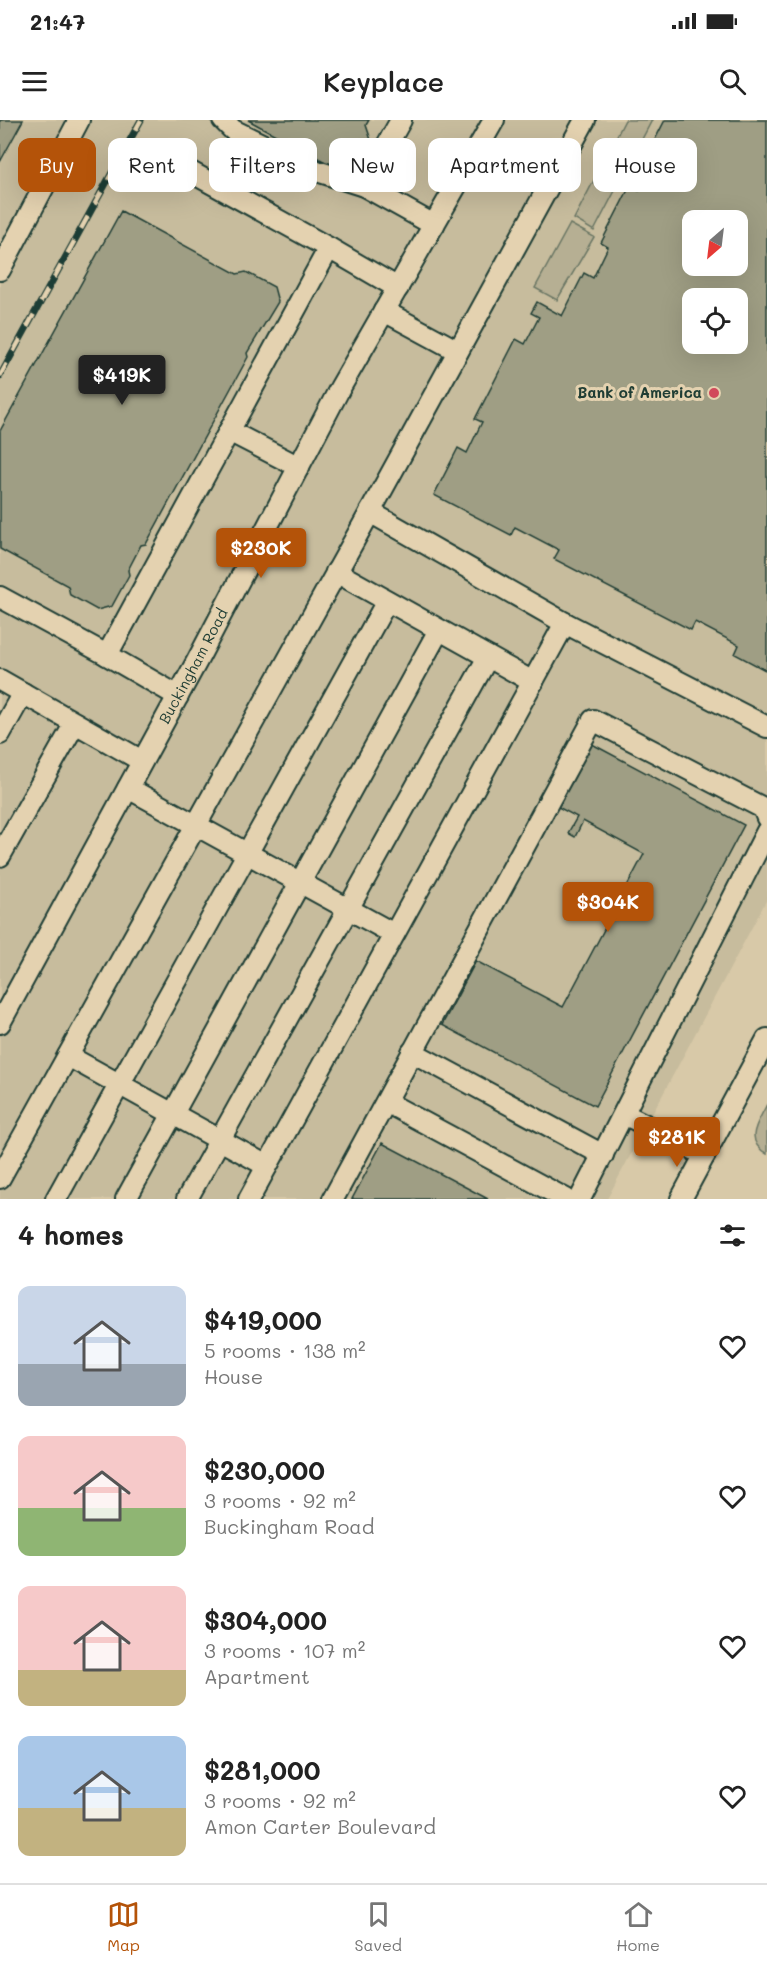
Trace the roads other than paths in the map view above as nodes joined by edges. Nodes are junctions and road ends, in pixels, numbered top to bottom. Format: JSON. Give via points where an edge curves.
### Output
{"nodes":[{"id":1,"x":80,"y":120,"type":"edge"},
{"id":2,"x":223,"y":120,"type":"edge"},
{"id":3,"x":401,"y":120,"type":"edge"},
{"id":4,"x":494,"y":120,"type":"edge"},
{"id":5,"x":585,"y":120,"type":"edge"},
{"id":6,"x":391,"y":138,"type":"edge"},
{"id":7,"x":197,"y":175,"type":"edge"},
{"id":8,"x":329,"y":175,"type":"edge"},
{"id":9,"x":375,"y":192,"type":"edge"},
{"id":10,"x":434,"y":225,"type":"junction"},
{"id":11,"x":329,"y":248,"type":"junction"},
{"id":12,"x":0,"y":270,"type":"edge"},
{"id":13,"x":398,"y":288,"type":"junction"},
{"id":14,"x":384,"y":311,"type":"junction"},
{"id":15,"x":458,"y":351,"type":"junction"},
{"id":16,"x":229,"y":430,"type":"junction"},
{"id":17,"x":298,"y":467,"type":"junction"},
{"id":18,"x":370,"y":512,"type":"junction"},
{"id":19,"x":336,"y":572,"type":"junction"},
{"id":20,"x":0,"y":597,"type":"edge"},
{"id":21,"x":387,"y":601,"type":"junction"},
{"id":22,"x":565,"y":623,"type":"junction"},
{"id":23,"x":439,"y":630,"type":"junction"},
{"id":24,"x":107,"y":655,"type":"junction"},
{"id":25,"x":488,"y":657,"type":"junction"},
{"id":26,"x":0,"y":680,"type":"edge"},
{"id":27,"x":533,"y":682,"type":"junction"},
{"id":28,"x":23,"y":693,"type":"junction"},
{"id":29,"x":178,"y":696,"type":"junction"},
{"id":30,"x":75,"y":723,"type":"junction"},
{"id":31,"x":767,"y":727,"type":"edge"},
{"id":32,"x":0,"y":734,"type":"edge"},
{"id":33,"x":142,"y":761,"type":"junction"},
{"id":34,"x":128,"y":788,"type":"junction"},
{"id":35,"x":767,"y":818,"type":"edge"},
{"id":36,"x":196,"y":826,"type":"junction"},
{"id":37,"x":767,"y":831,"type":"edge"},
{"id":38,"x":246,"y":853,"type":"junction"},
{"id":39,"x":0,"y":856,"type":"edge"},
{"id":40,"x":299,"y":882,"type":"junction"},
{"id":41,"x":348,"y":909,"type":"junction"},
{"id":42,"x":394,"y":934,"type":"junction"},
{"id":43,"x":2,"y":1012,"type":"edge"},
{"id":44,"x":767,"y":1039,"type":"edge"},
{"id":45,"x":412,"y":1052,"type":"junction"},
{"id":46,"x":68,"y":1056,"type":"junction"},
{"id":47,"x":119,"y":1085,"type":"junction"},
{"id":48,"x":386,"y":1102,"type":"junction"},
{"id":49,"x":172,"y":1114,"type":"junction"},
{"id":50,"x":624,"y":1114,"type":"junction"},
{"id":51,"x":220,"y":1140,"type":"junction"},
{"id":52,"x":603,"y":1155,"type":"junction"},
{"id":53,"x":705,"y":1155,"type":"junction"},
{"id":54,"x":267,"y":1166,"type":"junction"},
{"id":55,"x":0,"y":1178,"type":"edge"},
{"id":56,"x":56,"y":1199,"type":"edge"},
{"id":57,"x":126,"y":1199,"type":"edge"},
{"id":58,"x":187,"y":1199,"type":"edge"},
{"id":59,"x":249,"y":1199,"type":"edge"},
{"id":60,"x":333,"y":1199,"type":"edge"},
{"id":61,"x":566,"y":1199,"type":"edge"},
{"id":62,"x":580,"y":1199,"type":"edge"},
{"id":63,"x":681,"y":1199,"type":"edge"}],
"edges":[{"from":1,"to":12,"type":"street"},
{"from":2,"to":8,"type":"street","via":[[233,130]]},
{"from":3,"to":6,"type":"street"},
{"from":4,"to":10,"type":"street","name":"Buckingham Road"},
{"from":5,"to":15,"type":"street"},
{"from":7,"to":11,"type":"street"},
{"from":9,"to":10,"type":"street"},
{"from":10,"to":13,"type":"street","name":"Buckingham Road"},
{"from":11,"to":13,"type":"street"},
{"from":11,"to":16,"type":"street"},
{"from":13,"to":14,"type":"street","name":"Buckingham Road"},
{"from":14,"to":15,"type":"street"},
{"from":14,"to":17,"type":"street","name":"Buckingham Road"},
{"from":15,"to":18,"type":"street"},
{"from":16,"to":17,"type":"street"},
{"from":16,"to":24,"type":"street"},
{"from":17,"to":29,"type":"street","name":"Buckingham Road"},
{"from":18,"to":19,"type":"street"},
{"from":18,"to":22,"type":"street"},
{"from":19,"to":21,"type":"street"},
{"from":19,"to":36,"type":"street"},
{"from":20,"to":24,"type":"street"},
{"from":21,"to":23,"type":"street"},
{"from":21,"to":38,"type":"street"},
{"from":22,"to":27,"type":"street"},
{"from":22,"to":31,"type":"street"},
{"from":23,"to":25,"type":"street"},
{"from":23,"to":40,"type":"street"},
{"from":24,"to":29,"type":"street"},
{"from":25,"to":27,"type":"street"},
{"from":25,"to":41,"type":"street"},
{"from":26,"to":28,"type":"street"},
{"from":27,"to":42,"type":"street"},
{"from":28,"to":30,"type":"street"},
{"from":28,"to":32,"type":"street"},
{"from":29,"to":33,"type":"street","name":"Buckingham Road"},
{"from":30,"to":33,"type":"street"},
{"from":30,"to":39,"type":"street"},
{"from":33,"to":34,"type":"street","name":"Buckingham Road"},
{"from":34,"to":36,"type":"street"},
{"from":34,"to":43,"type":"street","name":"Buckingham Road"},
{"from":35,"to":45,"type":"street","via":[[763,808],[593,720]]},
{"from":36,"to":38,"type":"street"},
{"from":36,"to":46,"type":"street"},
{"from":37,"to":50,"type":"street"},
{"from":38,"to":40,"type":"street"},
{"from":38,"to":47,"type":"street"},
{"from":40,"to":41,"type":"street"},
{"from":40,"to":49,"type":"street"},
{"from":41,"to":42,"type":"street"},
{"from":41,"to":51,"type":"street"},
{"from":42,"to":54,"type":"street"},
{"from":44,"to":53,"type":"street"},
{"from":45,"to":48,"type":"street"},
{"from":45,"to":52,"type":"street"},
{"from":46,"to":47,"type":"street"},
{"from":46,"to":55,"type":"street"},
{"from":47,"to":49,"type":"street"},
{"from":47,"to":56,"type":"street"},
{"from":48,"to":60,"type":"street"},
{"from":48,"to":61,"type":"street"},
{"from":49,"to":51,"type":"street"},
{"from":49,"to":57,"type":"street"},
{"from":50,"to":52,"type":"street"},
{"from":50,"to":53,"type":"street"},
{"from":51,"to":54,"type":"street"},
{"from":51,"to":58,"type":"street"},
{"from":52,"to":62,"type":"street"},
{"from":53,"to":63,"type":"street"},
{"from":54,"to":59,"type":"street"}]}
